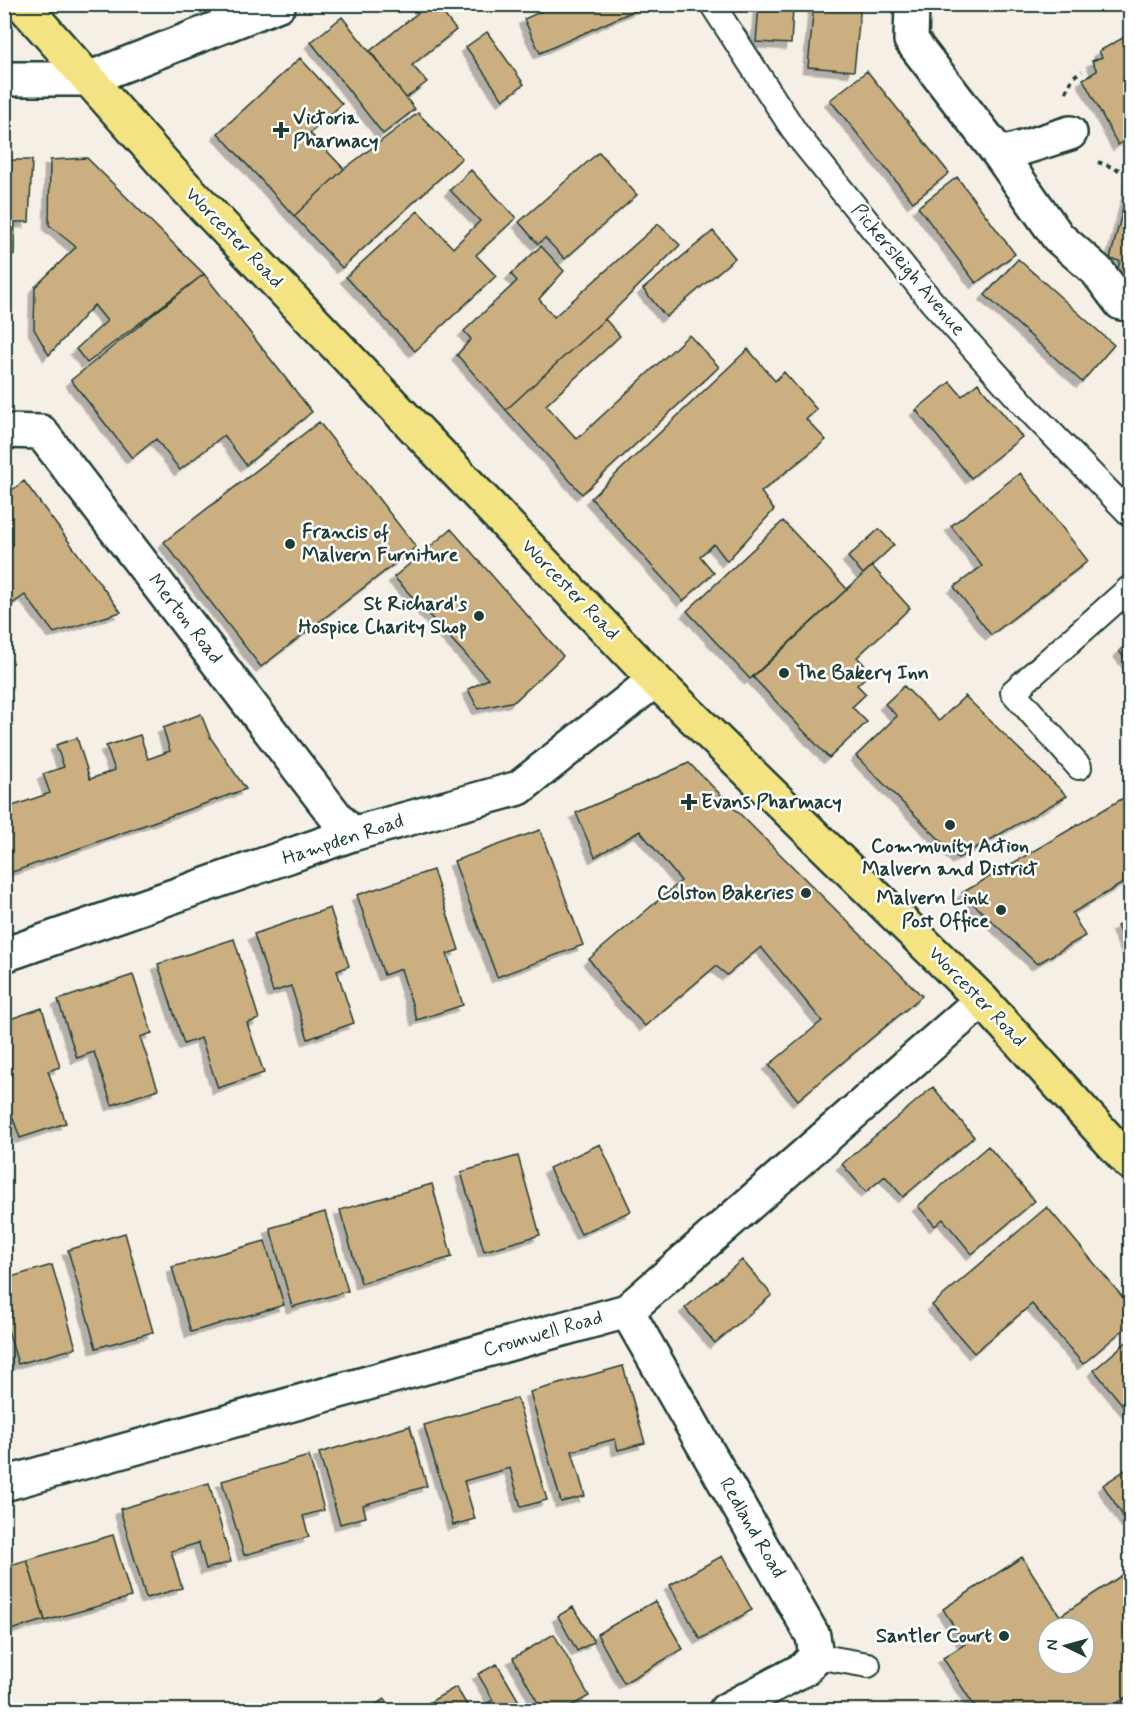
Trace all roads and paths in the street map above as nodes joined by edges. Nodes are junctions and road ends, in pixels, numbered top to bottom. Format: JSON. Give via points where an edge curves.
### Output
{"nodes":[{"id":1,"x":22,"y":4,"type":"edge"},
{"id":2,"x":279,"y":4,"type":"edge"},
{"id":3,"x":712,"y":4,"type":"edge"},
{"id":4,"x":912,"y":4,"type":"edge"},
{"id":5,"x":88,"y":79,"type":"junction"},
{"id":6,"x":4,"y":80,"type":"edge"},
{"id":7,"x":1070,"y":133,"type":"dead end"},
{"id":8,"x":1000,"y":154,"type":"junction"},
{"id":9,"x":1121,"y":303,"type":"dead end"},
{"id":10,"x":4,"y":431,"type":"edge"},
{"id":11,"x":1131,"y":514,"type":"edge"},
{"id":12,"x":1131,"y":588,"type":"edge"},
{"id":13,"x":655,"y":680,"type":"junction"},
{"id":14,"x":1079,"y":767,"type":"dead end"},
{"id":15,"x":352,"y":834,"type":"junction"},
{"id":16,"x":4,"y":955,"type":"edge"},
{"id":17,"x":982,"y":1000,"type":"junction"},
{"id":18,"x":1131,"y":1163,"type":"edge"},
{"id":19,"x":627,"y":1311,"type":"junction"},
{"id":20,"x":4,"y":1484,"type":"edge"},
{"id":21,"x":816,"y":1656,"type":"junction"},
{"id":22,"x":868,"y":1665,"type":"dead end"},
{"id":23,"x":726,"y":1710,"type":"edge"}],
"edges":[{"from":1,"to":5,"type":"highway","name":"Worcester Road"},
{"from":2,"to":5,"type":"street"},
{"from":3,"to":11,"type":"lane","name":"Pickersleigh Avenue","via":[[797,135],[925,292],[1026,408]]},
{"from":4,"to":8,"type":"street","via":[[911,40]]},
{"from":5,"to":6,"type":"street"},
{"from":5,"to":13,"type":"highway","name":"Worcester Road","via":[[172,173]]},
{"from":7,"to":8,"type":"street"},
{"from":8,"to":9,"type":"street","via":[[1058,237],[1097,271]]},
{"from":10,"to":15,"type":"street","name":"Merton Road","via":[[41,432]]},
{"from":12,"to":14,"type":"lane","via":[[1013,692]]},
{"from":13,"to":15,"type":"street","name":"Hampden Road","via":[[519,788]]},
{"from":13,"to":17,"type":"highway","name":"Worcester Road"},
{"from":15,"to":16,"type":"street","name":"Hampden Road"},
{"from":17,"to":18,"type":"highway","name":"Worcester Road"},
{"from":17,"to":19,"type":"street","name":"Cromwell Road"},
{"from":19,"to":20,"type":"street","name":"Cromwell Road"},
{"from":19,"to":21,"type":"street","name":"Redland Road","via":[[813,1636]]},
{"from":21,"to":22,"type":"lane"},
{"from":21,"to":23,"type":"street","via":[[804,1669]]}]}
